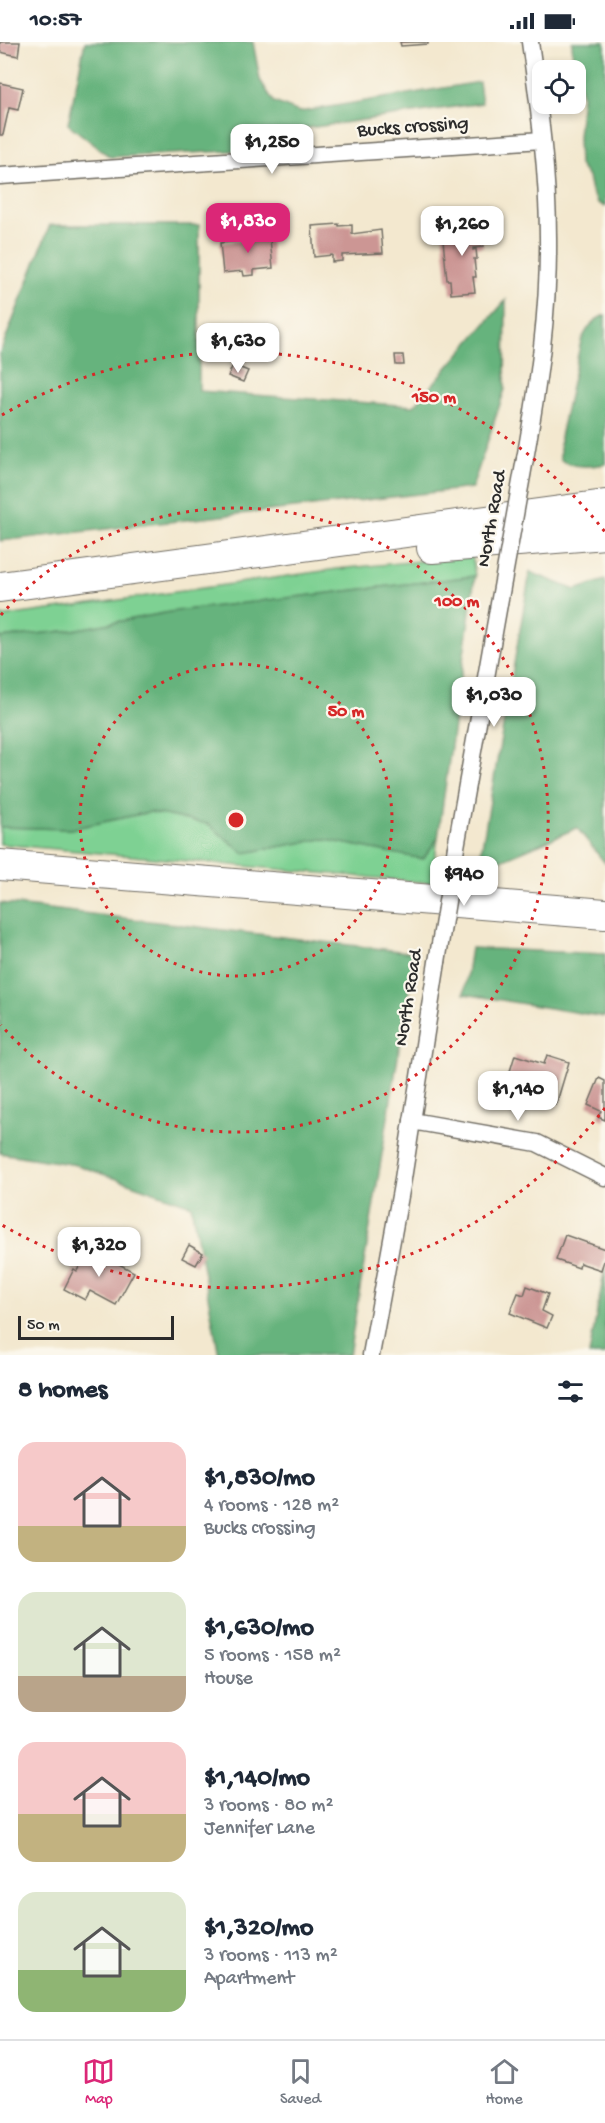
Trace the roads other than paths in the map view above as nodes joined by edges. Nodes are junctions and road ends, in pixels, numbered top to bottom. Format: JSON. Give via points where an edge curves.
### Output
{"nodes":[{"id":1,"x":530,"y":42,"type":"edge"},
{"id":2,"x":542,"y":140,"type":"junction"},
{"id":3,"x":0,"y":176,"type":"edge"},
{"id":4,"x":605,"y":505,"type":"edge"},
{"id":5,"x":605,"y":534,"type":"edge"},
{"id":6,"x":279,"y":549,"type":"junction"},
{"id":7,"x":0,"y":587,"type":"edge"},
{"id":8,"x":0,"y":866,"type":"edge"},
{"id":9,"x":605,"y":914,"type":"edge"},
{"id":10,"x":412,"y":1120,"type":"junction"},
{"id":11,"x":605,"y":1177,"type":"edge"},
{"id":12,"x":371,"y":1355,"type":"edge"}],
"edges":[{"from":1,"to":2,"type":"street","name":"North Road"},
{"from":2,"to":3,"type":"street","name":"Bucks crossing"},
{"from":2,"to":10,"type":"street","name":"North Road","bridge":true,"via":[[548,269],[541,359]]},
{"from":4,"to":6,"type":"highway"},
{"from":5,"to":6,"type":"highway","via":[[380,553]]},
{"from":6,"to":7,"type":"highway"},
{"from":8,"to":9,"type":"highway"},
{"from":10,"to":11,"type":"street","via":[[537,1143]]},
{"from":10,"to":12,"type":"street","name":"North Road"}]}
